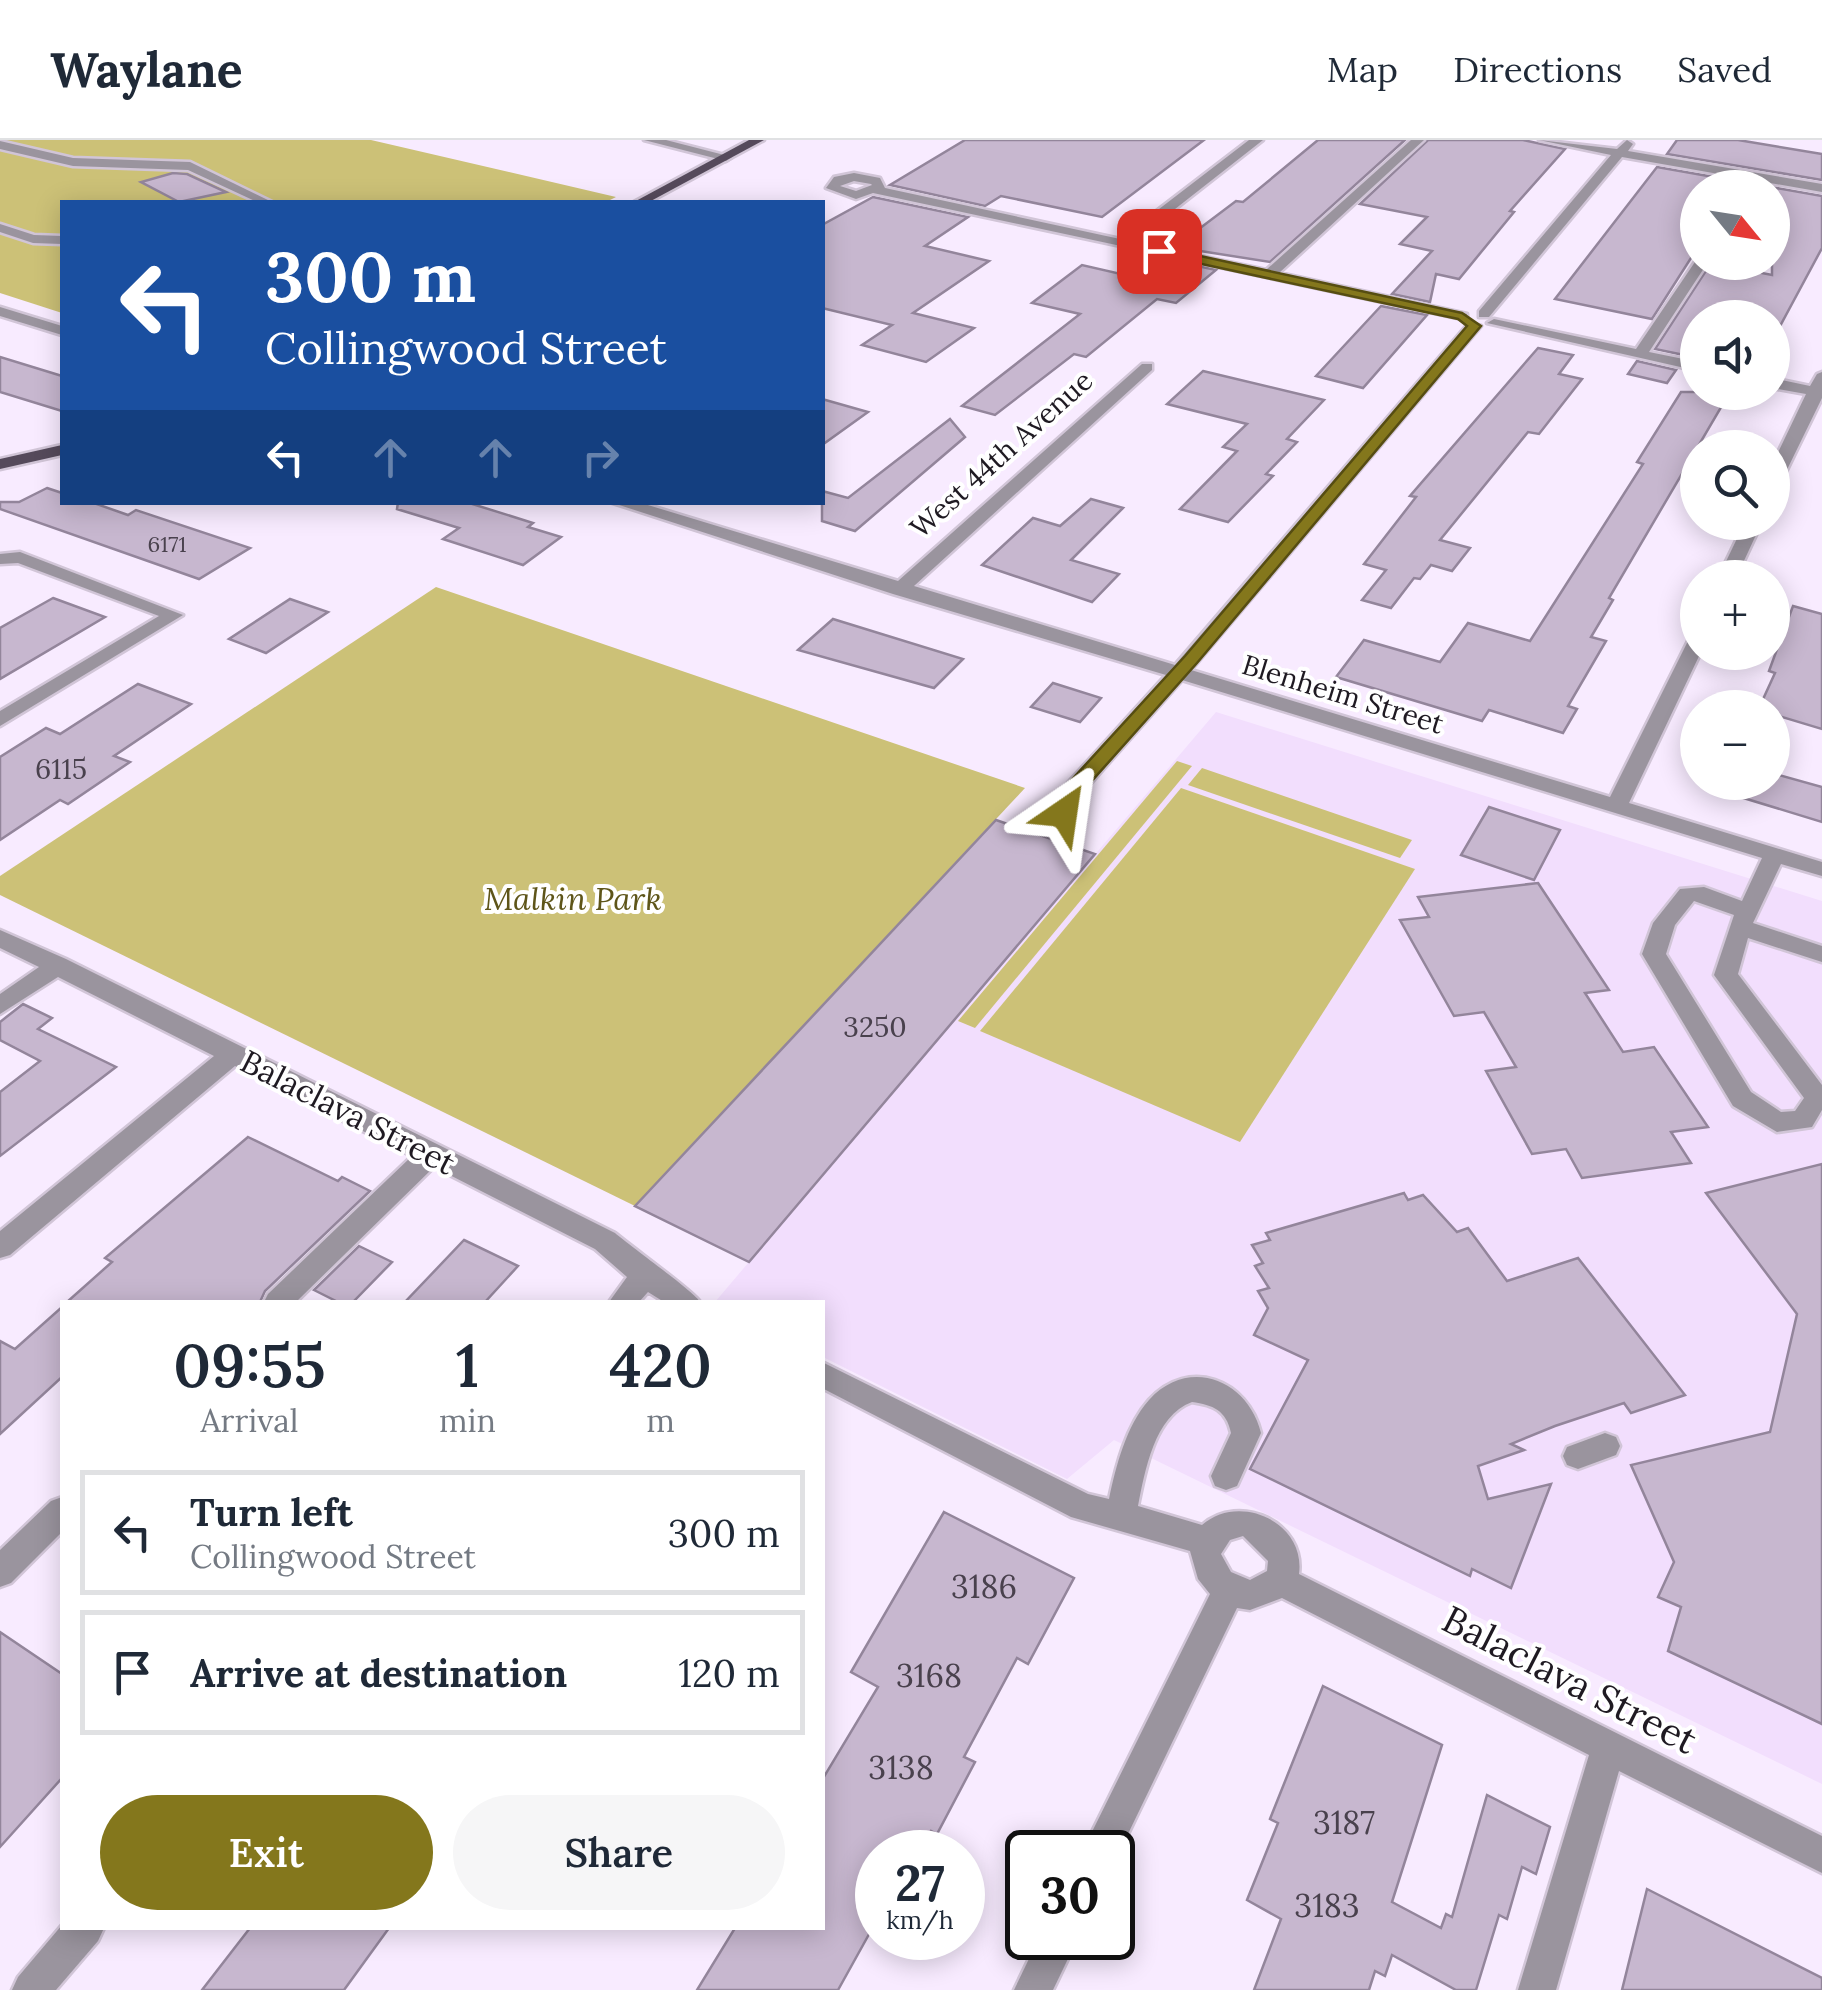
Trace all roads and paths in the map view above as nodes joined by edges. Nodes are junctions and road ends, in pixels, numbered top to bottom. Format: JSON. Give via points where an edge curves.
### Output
{"nodes":[{"id":1,"x":650,"y":140,"type":"edge"},
{"id":2,"x":758,"y":140,"type":"edge"},
{"id":3,"x":1257,"y":140,"type":"edge"},
{"id":4,"x":1418,"y":140,"type":"edge"},
{"id":5,"x":1546,"y":140,"type":"edge"},
{"id":6,"x":1630,"y":140,"type":"edge"},
{"id":7,"x":0,"y":145,"type":"edge"},
{"id":8,"x":97,"y":147,"type":"dead end"},
{"id":9,"x":1620,"y":152,"type":"junction"},
{"id":10,"x":726,"y":157,"type":"junction"},
{"id":11,"x":108,"y":160,"type":"junction"},
{"id":12,"x":1702,"y":170,"type":"edge"},
{"id":13,"x":1790,"y":185,"type":"edge"},
{"id":14,"x":1822,"y":188,"type":"edge"},
{"id":15,"x":876,"y":190,"type":"dead end"},
{"id":16,"x":262,"y":200,"type":"edge"},
{"id":17,"x":644,"y":200,"type":"edge"},
{"id":18,"x":0,"y":228,"type":"edge"},
{"id":19,"x":60,"y":240,"type":"edge"},
{"id":20,"x":1122,"y":243,"type":"junction"},
{"id":21,"x":1269,"y":275,"type":"junction"},
{"id":22,"x":1690,"y":280,"type":"edge"},
{"id":23,"x":0,"y":311,"type":"edge"},
{"id":24,"x":1479,"y":320,"type":"junction"},
{"id":25,"x":60,"y":330,"type":"edge"},
{"id":26,"x":1640,"y":354,"type":"junction"},
{"id":27,"x":1680,"y":362,"type":"edge"},
{"id":28,"x":1147,"y":367,"type":"dead end"},
{"id":29,"x":1790,"y":384,"type":"edge"},
{"id":30,"x":1820,"y":387,"type":"edge"},
{"id":31,"x":1790,"y":448,"type":"edge"},
{"id":32,"x":60,"y":450,"type":"edge"},
{"id":33,"x":0,"y":464,"type":"edge"},
{"id":34,"x":628,"y":505,"type":"edge"},
{"id":35,"x":10,"y":558,"type":"edge"},
{"id":36,"x":898,"y":590,"type":"junction"},
{"id":37,"x":1683,"y":670,"type":"edge"},
{"id":38,"x":1176,"y":675,"type":"junction"},
{"id":39,"x":0,"y":720,"type":"edge"},
{"id":40,"x":1615,"y":809,"type":"junction"},
{"id":41,"x":1064,"y":813,"type":"dead end"},
{"id":42,"x":1774,"y":855,"type":"junction"},
{"id":43,"x":1822,"y":869,"type":"edge"},
{"id":44,"x":1745,"y":919,"type":"junction"},
{"id":45,"x":0,"y":938,"type":"edge"},
{"id":46,"x":1822,"y":954,"type":"edge"},
{"id":47,"x":58,"y":965,"type":"junction"},
{"id":48,"x":0,"y":1006,"type":"edge"},
{"id":49,"x":233,"y":1054,"type":"junction"},
{"id":50,"x":430,"y":1155,"type":"junction"},
{"id":51,"x":0,"y":1247,"type":"edge"},
{"id":52,"x":645,"y":1276,"type":"junction"},
{"id":53,"x":280,"y":1300,"type":"edge"},
{"id":54,"x":625,"y":1300,"type":"edge"},
{"id":55,"x":683,"y":1300,"type":"edge"},
{"id":56,"x":825,"y":1376,"type":"edge"},
{"id":57,"x":1226,"y":1476,"type":"dead end"},
{"id":58,"x":60,"y":1513,"type":"edge"},
{"id":59,"x":1120,"y":1516,"type":"junction"},
{"id":60,"x":1206,"y":1543,"type":"junction"},
{"id":61,"x":0,"y":1572,"type":"edge"},
{"id":62,"x":1278,"y":1580,"type":"junction"},
{"id":63,"x":1229,"y":1590,"type":"junction"},
{"id":64,"x":1609,"y":1747,"type":"junction"},
{"id":65,"x":1111,"y":1830,"type":"edge"},
{"id":66,"x":1822,"y":1855,"type":"edge"},
{"id":67,"x":83,"y":1930,"type":"edge"},
{"id":68,"x":1048,"y":1960,"type":"edge"},
{"id":69,"x":31,"y":1990,"type":"edge"},
{"id":70,"x":1033,"y":1990,"type":"edge"},
{"id":71,"x":1538,"y":1990,"type":"edge"}],
"edges":[{"from":1,"to":10,"type":"street"},
{"from":2,"to":10,"type":"main road"},
{"from":3,"to":20,"type":"street"},
{"from":4,"to":21,"type":"street"},
{"from":5,"to":9,"type":"street"},
{"from":6,"to":9,"type":"street"},
{"from":7,"to":11,"type":"street","via":[[63,160]]},
{"from":8,"to":11,"type":"street"},
{"from":9,"to":12,"type":"street"},
{"from":9,"to":24,"type":"street"},
{"from":10,"to":17,"type":"main road"},
{"from":11,"to":16,"type":"street","via":[[190,166]]},
{"from":13,"to":14,"type":"street"},
{"from":15,"to":20,"type":"street"},
{"from":18,"to":19,"type":"street"},
{"from":20,"to":21,"type":"street"},
{"from":21,"to":24,"type":"street"},
{"from":22,"to":26,"type":"street"},
{"from":23,"to":25,"type":"street"},
{"from":24,"to":26,"type":"street"},
{"from":24,"to":38,"type":"street"},
{"from":26,"to":27,"type":"street"},
{"from":28,"to":36,"type":"street","name":"West 44th Avenue"},
{"from":29,"to":30,"type":"street"},
{"from":30,"to":31,"type":"street"},
{"from":32,"to":33,"type":"main road"},
{"from":34,"to":36,"type":"street","name":"Blenheim Street"},
{"from":35,"to":39,"type":"street","via":[[174,615]]},
{"from":36,"to":38,"type":"street","name":"Blenheim Street"},
{"from":37,"to":40,"type":"street"},
{"from":38,"to":40,"type":"street","name":"Blenheim Street"},
{"from":38,"to":41,"type":"street","via":[[1073,790]]},
{"from":40,"to":42,"type":"street","name":"Blenheim Street"},
{"from":42,"to":43,"type":"street","name":"Blenheim Street"},
{"from":42,"to":44,"type":"street"},
{"from":44,"to":44,"type":"street","via":[[1704,894],[1688,894],[1664,923],[1654,954],[1742,1099],[1777,1122],[1802,1120],[1817,1097],[1726,975],[1729,948]]},
{"from":44,"to":46,"type":"street"},
{"from":45,"to":47,"type":"street","name":"Balaclava Street"},
{"from":47,"to":48,"type":"street"},
{"from":47,"to":49,"type":"street","name":"Balaclava Street"},
{"from":49,"to":50,"type":"street","name":"Balaclava Street"},
{"from":49,"to":51,"type":"street"},
{"from":50,"to":52,"type":"street","name":"Balaclava Street","via":[[604,1241]]},
{"from":50,"to":53,"type":"street"},
{"from":52,"to":54,"type":"street"},
{"from":52,"to":55,"type":"street","name":"Balaclava Street"},
{"from":56,"to":59,"type":"street","via":[[1082,1507]]},
{"from":57,"to":59,"type":"street","via":[[1246,1432],[1237,1407],[1208,1390],[1174,1394],[1131,1458]]},
{"from":58,"to":61,"type":"street"},
{"from":59,"to":60,"type":"street"},
{"from":60,"to":62,"type":"street","via":[[1228,1524],[1260,1527],[1282,1551]]},
{"from":60,"to":63,"type":"street","via":[[1208,1569]]},
{"from":62,"to":63,"type":"street","via":[[1257,1594]]},
{"from":62,"to":64,"type":"street","name":"Balaclava Street"},
{"from":63,"to":65,"type":"street"},
{"from":64,"to":66,"type":"street","name":"Balaclava Street"},
{"from":64,"to":71,"type":"street"},
{"from":67,"to":69,"type":"street"},
{"from":68,"to":70,"type":"street"}]}
